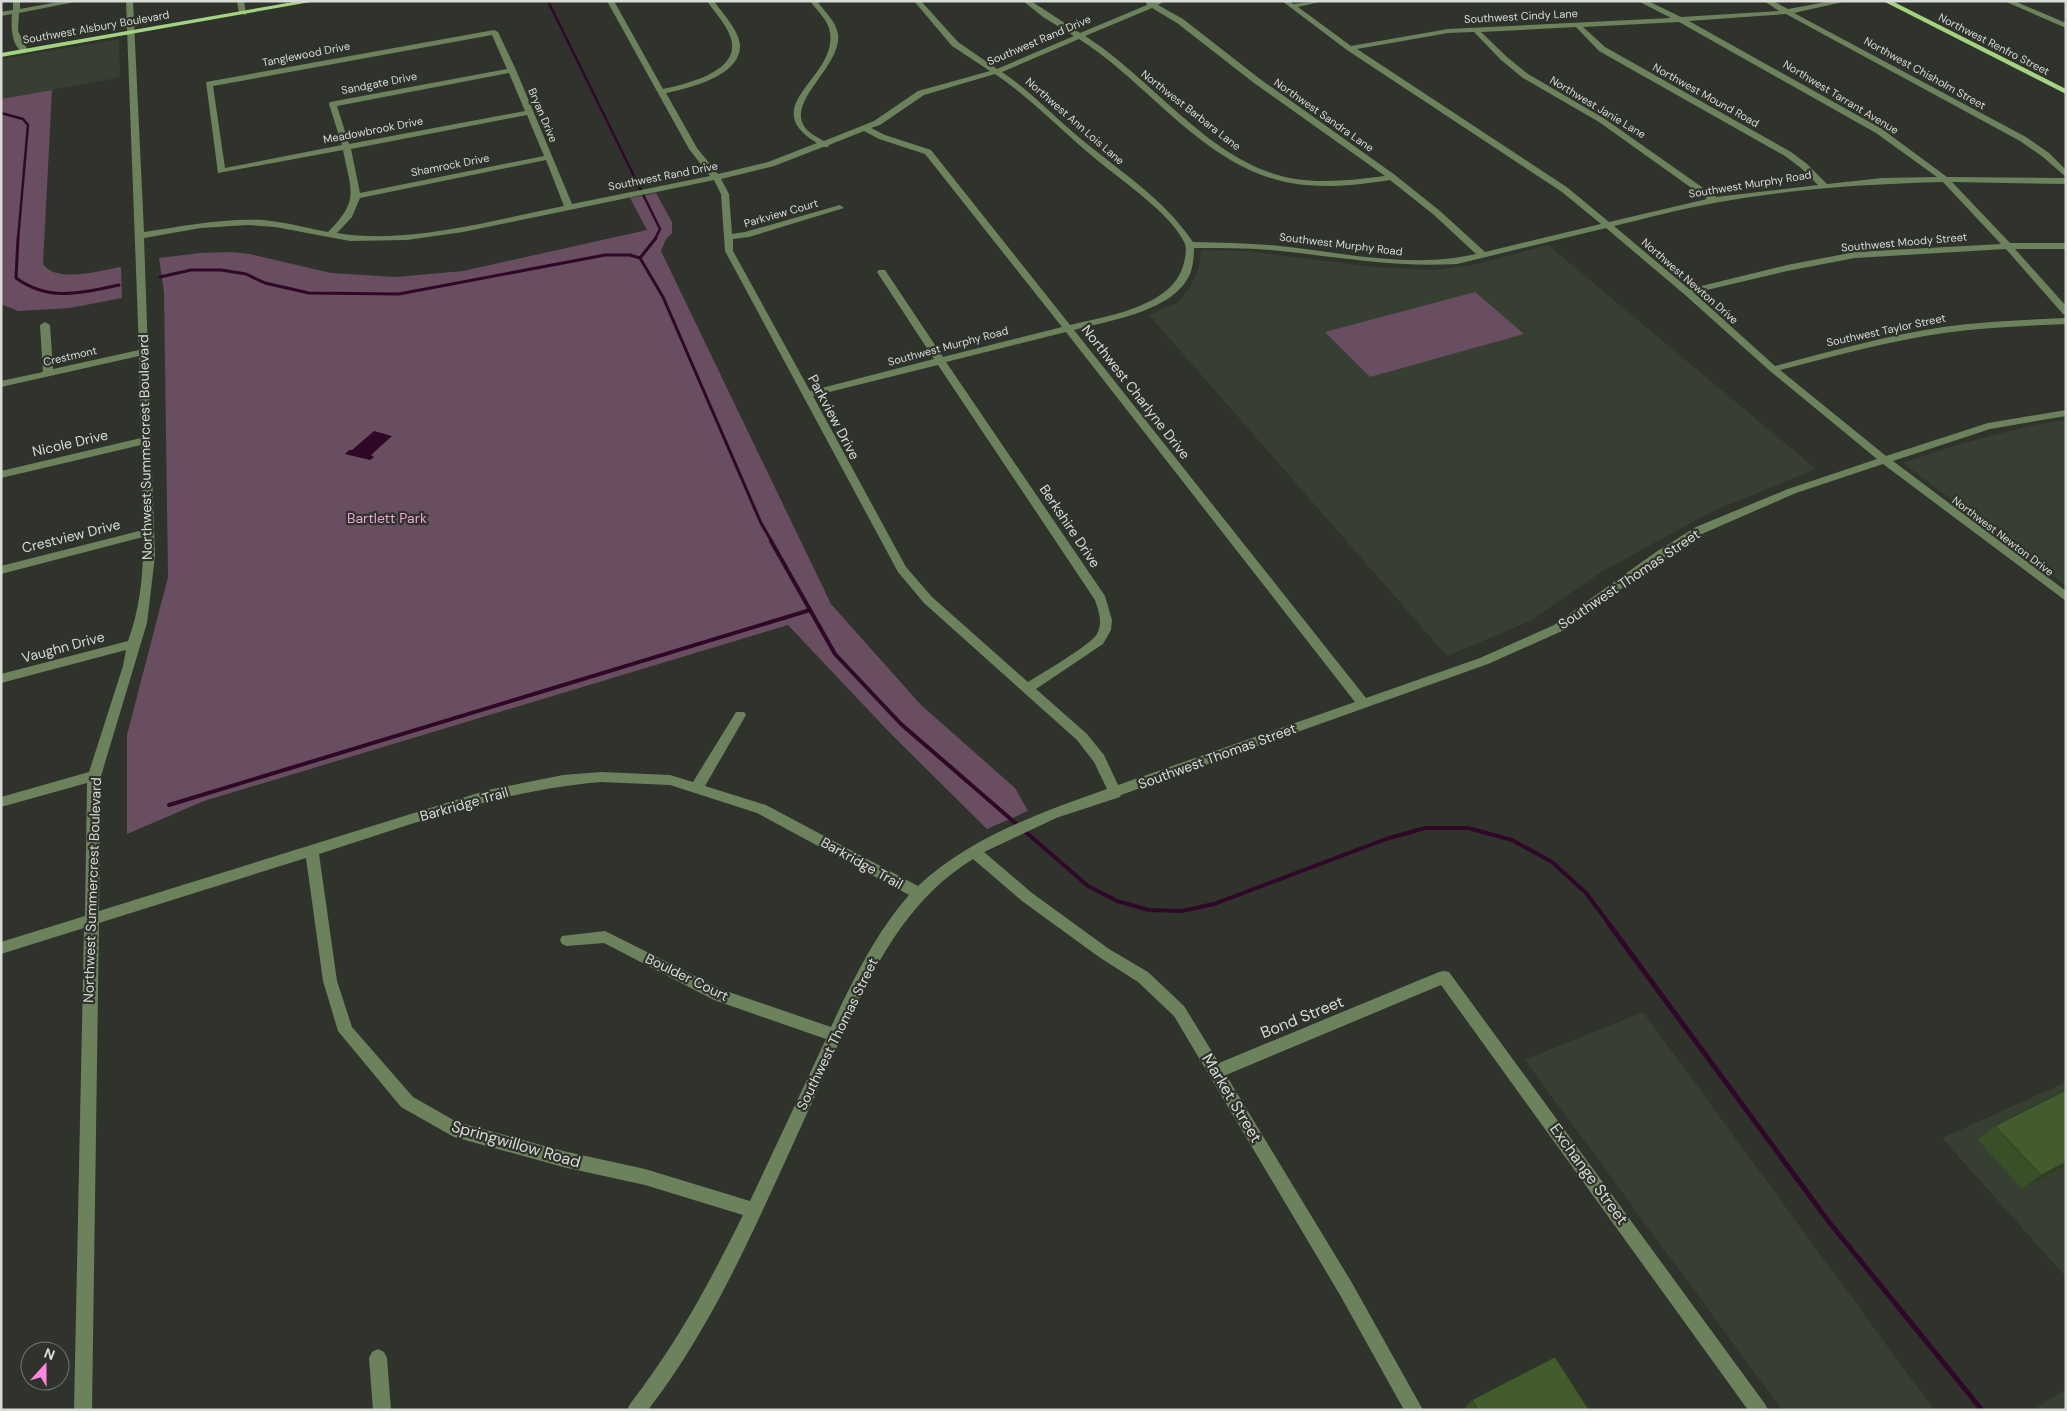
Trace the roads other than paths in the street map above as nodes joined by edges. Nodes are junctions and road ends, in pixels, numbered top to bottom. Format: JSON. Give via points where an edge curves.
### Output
{"nodes":[{"id":1,"x":17,"y":1,"type":"edge"},
{"id":2,"x":77,"y":1,"type":"edge"},
{"id":3,"x":129,"y":1,"type":"edge"},
{"id":4,"x":240,"y":1,"type":"edge"},
{"id":5,"x":313,"y":1,"type":"edge"},
{"id":6,"x":610,"y":1,"type":"edge"},
{"id":7,"x":710,"y":1,"type":"edge"},
{"id":8,"x":813,"y":1,"type":"edge"},
{"id":9,"x":917,"y":1,"type":"edge"},
{"id":10,"x":1026,"y":1,"type":"edge"},
{"id":11,"x":1162,"y":1,"type":"edge"},
{"id":12,"x":1320,"y":1,"type":"edge"},
{"id":13,"x":1641,"y":1,"type":"edge"},
{"id":14,"x":1767,"y":1,"type":"edge"},
{"id":15,"x":1844,"y":1,"type":"edge"},
{"id":16,"x":1886,"y":1,"type":"edge"},
{"id":17,"x":2007,"y":1,"type":"edge"},
{"id":18,"x":1148,"y":3,"type":"edge"},
{"id":19,"x":1288,"y":4,"type":"edge"},
{"id":20,"x":16,"y":12,"type":"junction"},
{"id":21,"x":1786,"y":12,"type":"junction"},
{"id":22,"x":243,"y":13,"type":"junction"},
{"id":23,"x":1,"y":14,"type":"edge"},
{"id":24,"x":1680,"y":20,"type":"junction"},
{"id":25,"x":1577,"y":24,"type":"junction"},
{"id":26,"x":2066,"y":26,"type":"edge"},
{"id":27,"x":1475,"y":29,"type":"junction"},
{"id":28,"x":130,"y":32,"type":"junction"},
{"id":29,"x":494,"y":32,"type":"joint"},
{"id":30,"x":1078,"y":35,"type":"junction"},
{"id":31,"x":1350,"y":48,"type":"junction"},
{"id":32,"x":24,"y":51,"type":"junction"},
{"id":33,"x":1,"y":55,"type":"edge"},
{"id":34,"x":512,"y":70,"type":"junction"},
{"id":35,"x":994,"y":72,"type":"junction"},
{"id":36,"x":662,"y":92,"type":"junction"},
{"id":37,"x":2066,"y":92,"type":"edge"},
{"id":38,"x":530,"y":112,"type":"junction"},
{"id":39,"x":865,"y":128,"type":"junction"},
{"id":40,"x":825,"y":144,"type":"junction"},
{"id":41,"x":346,"y":146,"type":"junction"},
{"id":42,"x":549,"y":157,"type":"junction"},
{"id":43,"x":221,"y":171,"type":"joint"},
{"id":44,"x":2066,"y":175,"type":"edge"},
{"id":45,"x":716,"y":177,"type":"junction"},
{"id":46,"x":1392,"y":177,"type":"junction"},
{"id":47,"x":1945,"y":179,"type":"junction"},
{"id":48,"x":2066,"y":182,"type":"edge"},
{"id":49,"x":1824,"y":186,"type":"junction"},
{"id":50,"x":356,"y":196,"type":"junction"},
{"id":51,"x":1714,"y":200,"type":"junction"},
{"id":52,"x":569,"y":208,"type":"junction"},
{"id":53,"x":840,"y":208,"type":"dead end"},
{"id":54,"x":1609,"y":225,"type":"junction"},
{"id":55,"x":330,"y":235,"type":"junction"},
{"id":56,"x":139,"y":236,"type":"junction"},
{"id":57,"x":727,"y":237,"type":"junction"},
{"id":58,"x":1190,"y":245,"type":"junction"},
{"id":59,"x":2008,"y":246,"type":"junction"},
{"id":60,"x":2066,"y":246,"type":"edge"},
{"id":61,"x":1483,"y":255,"type":"junction"},
{"id":62,"x":882,"y":272,"type":"dead end"},
{"id":63,"x":1687,"y":292,"type":"junction"},
{"id":64,"x":2066,"y":312,"type":"edge"},
{"id":65,"x":2066,"y":322,"type":"edge"},
{"id":66,"x":45,"y":325,"type":"dead end"},
{"id":67,"x":1068,"y":329,"type":"junction"},
{"id":68,"x":144,"y":352,"type":"junction"},
{"id":69,"x":940,"y":361,"type":"junction"},
{"id":70,"x":1773,"y":369,"type":"junction"},
{"id":71,"x":48,"y":374,"type":"junction"},
{"id":72,"x":1,"y":384,"type":"edge"},
{"id":73,"x":807,"y":396,"type":"junction"},
{"id":74,"x":2066,"y":413,"type":"edge"},
{"id":75,"x":146,"y":440,"type":"junction"},
{"id":76,"x":1884,"y":460,"type":"junction"},
{"id":77,"x":1,"y":475,"type":"edge"},
{"id":78,"x":149,"y":532,"type":"junction"},
{"id":79,"x":1,"y":570,"type":"edge"},
{"id":80,"x":2066,"y":597,"type":"edge"},
{"id":81,"x":132,"y":644,"type":"junction"},
{"id":82,"x":1,"y":679,"type":"edge"},
{"id":83,"x":1027,"y":689,"type":"junction"},
{"id":84,"x":1363,"y":703,"type":"junction"},
{"id":85,"x":740,"y":715,"type":"dead end"},
{"id":86,"x":94,"y":776,"type":"junction"},
{"id":87,"x":697,"y":787,"type":"junction"},
{"id":88,"x":1114,"y":793,"type":"junction"},
{"id":89,"x":1,"y":802,"type":"edge"},
{"id":90,"x":312,"y":849,"type":"junction"},
{"id":91,"x":975,"y":852,"type":"junction"},
{"id":92,"x":919,"y":894,"type":"junction"},
{"id":93,"x":90,"y":919,"type":"junction"},
{"id":94,"x":567,"y":940,"type":"dead end"},
{"id":95,"x":1,"y":948,"type":"edge"},
{"id":96,"x":1401,"y":996,"type":"joint"},
{"id":97,"x":835,"y":1035,"type":"junction"},
{"id":98,"x":1217,"y":1071,"type":"junction"},
{"id":99,"x":754,"y":1210,"type":"junction"},
{"id":100,"x":378,"y":1358,"type":"dead end"},
{"id":101,"x":83,"y":1410,"type":"edge"},
{"id":102,"x":382,"y":1410,"type":"edge"},
{"id":103,"x":636,"y":1410,"type":"edge"},
{"id":104,"x":1414,"y":1410,"type":"edge"},
{"id":105,"x":1759,"y":1410,"type":"edge"}],
"edges":[{"from":1,"to":20,"type":"street"},
{"from":2,"to":20,"type":"street"},
{"from":3,"to":28,"type":"street","name":"Northwest Summercrest Boulevard"},
{"from":4,"to":22,"type":"street"},
{"from":5,"to":22,"type":"main road","name":"Southwest Alsbury Boulevard"},
{"from":6,"to":36,"type":"street","name":"Parkview Drive"},
{"from":7,"to":36,"type":"street","via":[[734,39],[734,54],[712,77]]},
{"from":8,"to":40,"type":"street","via":[[832,25],[835,44],[797,114],[803,130]]},
{"from":9,"to":35,"type":"street","name":"Northwest Ann Lois Lane","via":[[955,44]]},
{"from":10,"to":30,"type":"street","name":"Northwest Barbara Lane"},
{"from":11,"to":18,"type":"street","name":"Southwest Rand Drive"},
{"from":12,"to":19,"type":"street"},
{"from":13,"to":24,"type":"street","name":"Northwest Tarrant Avenue"},
{"from":14,"to":21,"type":"street","name":"Northwest Chisholm Street"},
{"from":15,"to":21,"type":"street","name":"Southwest Cindy Lane"},
{"from":16,"to":37,"type":"main road","name":"Northwest Renfro Street"},
{"from":17,"to":26,"type":"street"},
{"from":18,"to":30,"type":"street","name":"Southwest Rand Drive"},
{"from":18,"to":46,"type":"street","name":"Northwest Sandra Lane","via":[[1180,21],[1257,81]]},
{"from":19,"to":31,"type":"street","name":"Northwest Newton Drive"},
{"from":20,"to":23,"type":"street"},
{"from":20,"to":32,"type":"street","via":[[14,30]]},
{"from":21,"to":24,"type":"street","name":"Southwest Cindy Lane"},
{"from":21,"to":44,"type":"street","name":"Northwest Chisholm Street","via":[[2022,139],[2046,155]]},
{"from":22,"to":28,"type":"main road","name":"Southwest Alsbury Boulevard"},
{"from":24,"to":25,"type":"street","name":"Southwest Cindy Lane"},
{"from":24,"to":47,"type":"street","name":"Northwest Tarrant Avenue","via":[[1880,131]]},
{"from":25,"to":27,"type":"street","name":"Southwest Cindy Lane"},
{"from":25,"to":49,"type":"street","name":"Northwest Mound Road","via":[[1602,49],[1788,154]]},
{"from":27,"to":31,"type":"street","name":"Southwest Cindy Lane"},
{"from":27,"to":51,"type":"street","name":"Northwest Janie Lane","via":[[1524,76],[1646,149]]},
{"from":28,"to":32,"type":"main road","name":"Southwest Alsbury Boulevard"},
{"from":28,"to":56,"type":"street","name":"Northwest Summercrest Boulevard"},
{"from":29,"to":34,"type":"street","name":"Bryan Drive"},
{"from":29,"to":43,"type":"street","name":"Tanglewood Drive","via":[[209,84]]},
{"from":30,"to":35,"type":"street","name":"Southwest Rand Drive"},
{"from":30,"to":46,"type":"street","name":"Northwest Barbara Lane","via":[[1107,54],[1153,97],[1238,162],[1258,171],[1304,182],[1338,184]]},
{"from":31,"to":54,"type":"street","name":"Northwest Newton Drive","via":[[1531,166]]},
{"from":32,"to":33,"type":"main road","name":"Southwest Alsbury Boulevard"},
{"from":34,"to":38,"type":"street","name":"Bryan Drive"},
{"from":34,"to":41,"type":"street","name":"Sandgate Drive","via":[[333,104]]},
{"from":35,"to":39,"type":"street","name":"Southwest Rand Drive","via":[[921,93],[886,118]]},
{"from":35,"to":58,"type":"street","name":"Northwest Ann Lois Lane","via":[[1021,88],[1071,135],[1159,206]]},
{"from":36,"to":45,"type":"street","name":"Parkview Drive","via":[[693,149]]},
{"from":38,"to":41,"type":"street","name":"Meadowbrook Drive"},
{"from":38,"to":42,"type":"street","name":"Bryan Drive"},
{"from":39,"to":40,"type":"street","name":"Southwest Rand Drive"},
{"from":39,"to":67,"type":"street","name":"Northwest Charlyne Drive","via":[[928,152]]},
{"from":40,"to":45,"type":"street","name":"Southwest Rand Drive","via":[[757,168]]},
{"from":41,"to":43,"type":"street","name":"Meadowbrook Drive"},
{"from":41,"to":50,"type":"street","name":"Sandgate Drive"},
{"from":42,"to":50,"type":"street","name":"Shamrock Drive"},
{"from":42,"to":52,"type":"street","name":"Bryan Drive"},
{"from":45,"to":52,"type":"street","name":"Southwest Rand Drive"},
{"from":45,"to":57,"type":"street","name":"Parkview Drive","via":[[725,194]]},
{"from":46,"to":61,"type":"street","name":"Northwest Sandra Lane"},
{"from":47,"to":48,"type":"street","name":"Southwest Murphy Road"},
{"from":47,"to":49,"type":"street","name":"Southwest Murphy Road"},
{"from":47,"to":59,"type":"street","name":"Northwest Tarrant Avenue"},
{"from":49,"to":51,"type":"street","name":"Southwest Murphy Road"},
{"from":50,"to":55,"type":"street","via":[[348,217]]},
{"from":51,"to":54,"type":"street","name":"Southwest Murphy Road"},
{"from":52,"to":55,"type":"street","name":"Southwest Rand Drive","via":[[418,236],[381,239]]},
{"from":53,"to":57,"type":"street","name":"Parkview Court","via":[[746,236]]},
{"from":54,"to":61,"type":"street","name":"Southwest Murphy Road"},
{"from":54,"to":63,"type":"street","name":"Northwest Newton Drive"},
{"from":55,"to":56,"type":"street","name":"Southwest Rand Drive","via":[[264,223],[227,223]]},
{"from":56,"to":68,"type":"street","name":"Northwest Summercrest Boulevard"},
{"from":57,"to":73,"type":"street","name":"Parkview Drive","via":[[735,264]]},
{"from":58,"to":61,"type":"street","name":"Southwest Murphy Road","via":[[1257,247],[1415,264],[1457,261]]},
{"from":58,"to":67,"type":"street","name":"Southwest Murphy Road","via":[[1188,269],[1180,285],[1169,296],[1124,314]]},
{"from":59,"to":60,"type":"street","name":"Southwest Moody Street"},
{"from":59,"to":63,"type":"street","name":"Southwest Moody Street","via":[[1855,255]]},
{"from":59,"to":64,"type":"street","name":"Northwest Tarrant Avenue"},
{"from":62,"to":69,"type":"street","name":"Berkshire Drive"},
{"from":63,"to":70,"type":"street","name":"Northwest Newton Drive"},
{"from":65,"to":70,"type":"street","name":"Southwest Taylor Street","via":[[1991,324],[1926,332]]},
{"from":66,"to":71,"type":"street"},
{"from":67,"to":69,"type":"street","name":"Southwest Murphy Road"},
{"from":67,"to":84,"type":"street","name":"Northwest Charlyne Drive"},
{"from":68,"to":71,"type":"street","name":"Crestmont"},
{"from":68,"to":75,"type":"street","name":"Northwest Summercrest Boulevard"},
{"from":69,"to":73,"type":"street","name":"Southwest Murphy Road"},
{"from":69,"to":83,"type":"street","name":"Berkshire Drive","via":[[1101,599],[1106,614],[1107,629],[1099,641]]},
{"from":70,"to":76,"type":"street","name":"Northwest Newton Drive"},
{"from":71,"to":72,"type":"street","name":"Crestmont"},
{"from":73,"to":83,"type":"street","name":"Parkview Drive","via":[[902,570],[928,600]]},
{"from":74,"to":76,"type":"street","name":"Southwest Thomas Street","via":[[1988,426]]},
{"from":75,"to":77,"type":"street","name":"Nicole Drive"},
{"from":75,"to":78,"type":"street","name":"Northwest Summercrest Boulevard"},
{"from":76,"to":80,"type":"street","name":"Northwest Newton Drive"},
{"from":76,"to":84,"type":"street","name":"Southwest Thomas Street","via":[[1792,490],[1700,530],[1558,628],[1484,661]]},
{"from":78,"to":79,"type":"street","name":"Crestview Drive"},
{"from":78,"to":81,"type":"street","name":"Northwest Summercrest Boulevard","via":[[141,623]]},
{"from":81,"to":82,"type":"street","name":"Vaughn Drive"},
{"from":81,"to":86,"type":"street","name":"Northwest Summercrest Boulevard"},
{"from":83,"to":88,"type":"street","name":"Parkview Drive","via":[[1082,736],[1099,759]]},
{"from":84,"to":88,"type":"street","name":"Southwest Thomas Street"},
{"from":85,"to":87,"type":"street"},
{"from":86,"to":89,"type":"street"},
{"from":86,"to":93,"type":"street","name":"Northwest Summercrest Boulevard"},
{"from":87,"to":90,"type":"street","name":"Barkridge Trail","via":[[670,780],[601,776],[563,780],[488,795]]},
{"from":87,"to":92,"type":"street","name":"Barkridge Trail","via":[[761,809]]},
{"from":88,"to":91,"type":"street","name":"Southwest Thomas Street","via":[[1030,823]]},
{"from":90,"to":93,"type":"street","name":"Barkridge Trail"},
{"from":90,"to":99,"type":"street","name":"Springwillow Road","via":[[330,981],[346,1032],[407,1102],[454,1129],[645,1177]]},
{"from":91,"to":92,"type":"street","name":"Southwest Thomas Street","via":[[951,866]]},
{"from":91,"to":98,"type":"street","name":"Market Street","via":[[1027,897],[1104,953],[1144,977],[1179,1010]]},
{"from":92,"to":97,"type":"street","name":"Southwest Thomas Street","via":[[880,947]]},
{"from":93,"to":95,"type":"street","name":"Barkridge Trail"},
{"from":93,"to":101,"type":"street","name":"Northwest Summercrest Boulevard"},
{"from":94,"to":97,"type":"street","name":"Boulder Court","via":[[605,937],[719,995]]},
{"from":96,"to":98,"type":"street","name":"Bond Street"},
{"from":96,"to":105,"type":"street","name":"Exchange Street","via":[[1444,977]]},
{"from":97,"to":99,"type":"street","name":"Southwest Thomas Street"},
{"from":98,"to":104,"type":"street","name":"Market Street"},
{"from":99,"to":103,"type":"street","name":"Southwest Thomas Street","via":[[676,1357]]},
{"from":100,"to":102,"type":"street"}]}
